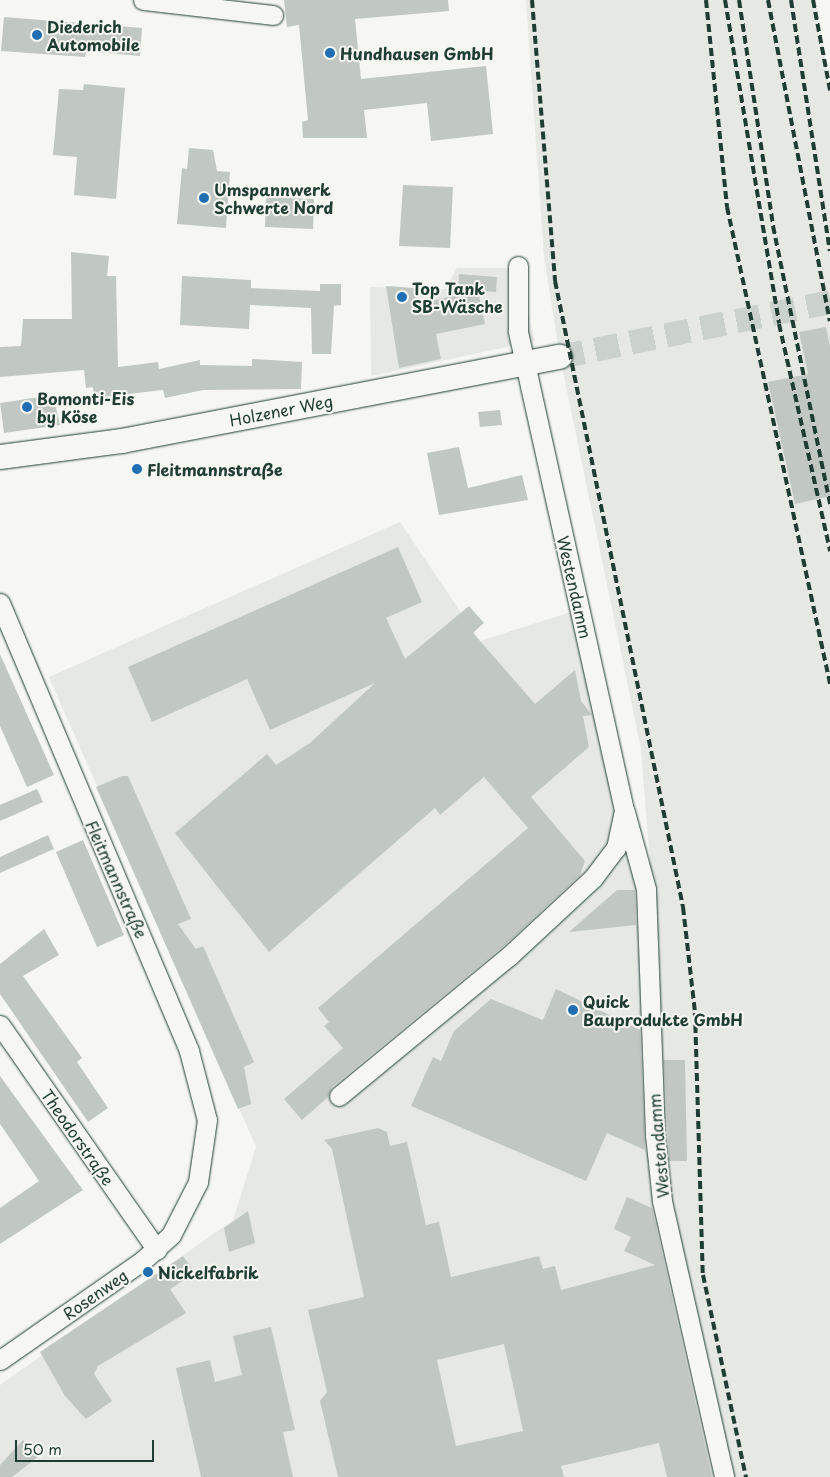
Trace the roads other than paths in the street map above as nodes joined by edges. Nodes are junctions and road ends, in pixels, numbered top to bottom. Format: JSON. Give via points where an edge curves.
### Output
{"nodes":[{"id":1,"x":143,"y":0,"type":"edge"},
{"id":2,"x":273,"y":14,"type":"dead end"},
{"id":3,"x":518,"y":266,"type":"dead end"},
{"id":4,"x":560,"y":357,"type":"tunnel mouth"},
{"id":5,"x":526,"y":364,"type":"junction"},
{"id":6,"x":0,"y":457,"type":"edge"},
{"id":7,"x":0,"y":603,"type":"edge"},
{"id":8,"x":624,"y":810,"type":"junction"},
{"id":9,"x":0,"y":1025,"type":"edge"},
{"id":10,"x":339,"y":1096,"type":"dead end"},
{"id":11,"x":205,"y":1102,"type":"joint"},
{"id":12,"x":156,"y":1250,"type":"junction"},
{"id":13,"x":0,"y":1360,"type":"edge"},
{"id":14,"x":724,"y":1477,"type":"edge"}],
"edges":[{"from":1,"to":2,"type":"street"},
{"from":3,"to":5,"type":"street","name":"Westendamm","via":[[518,331]]},
{"from":4,"to":5,"type":"main road","name":"Holzener Weg"},
{"from":5,"to":6,"type":"main road","name":"Holzener Weg","via":[[122,441]]},
{"from":5,"to":8,"type":"street","name":"Westendamm"},
{"from":7,"to":11,"type":"street","name":"Fleitmannstraße","via":[[145,941],[199,1076]]},
{"from":8,"to":10,"type":"street","name":"Westendamm","via":[[616,848],[593,878],[509,956]]},
{"from":8,"to":14,"type":"street","name":"Westendamm","via":[[646,889],[655,1135],[662,1201]]},
{"from":9,"to":12,"type":"street","name":"Theodorstraße"},
{"from":11,"to":12,"type":"street","name":"Rosenweg","via":[[206,1143],[198,1182],[176,1228]]},
{"from":12,"to":13,"type":"street","name":"Rosenweg"}]}
